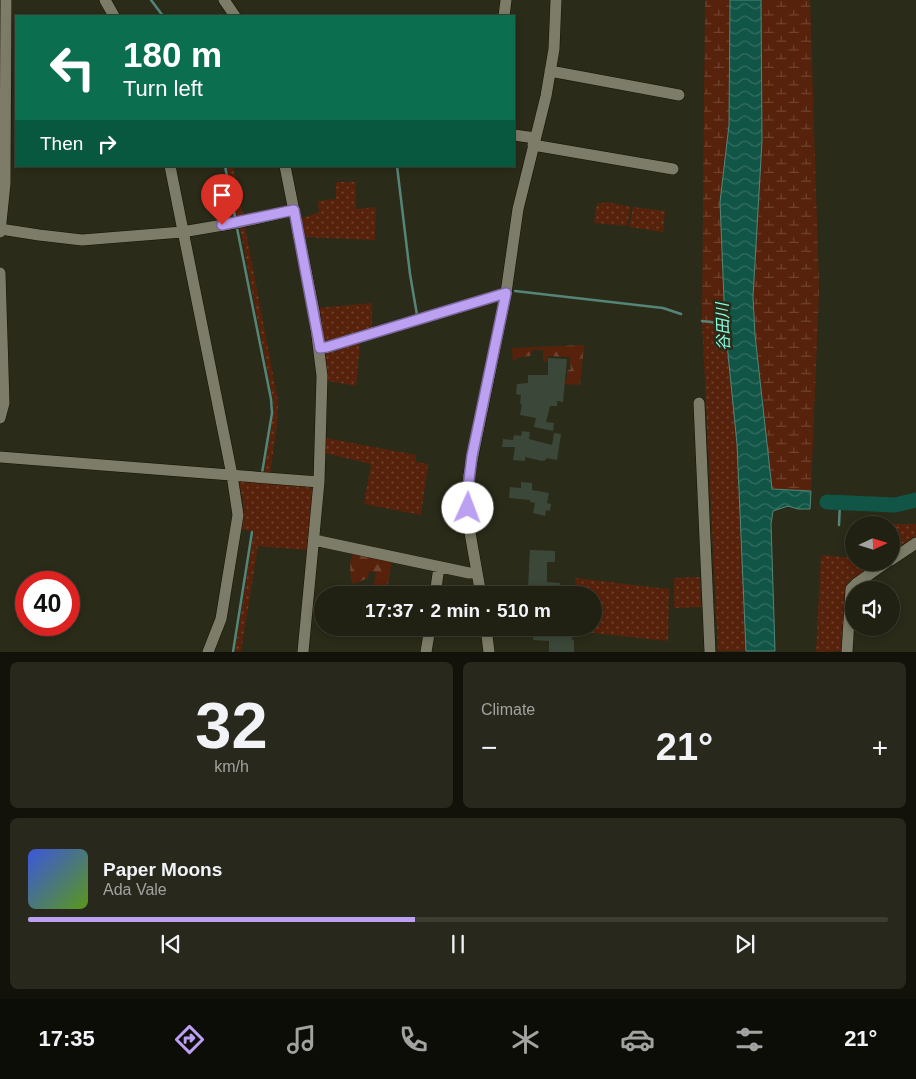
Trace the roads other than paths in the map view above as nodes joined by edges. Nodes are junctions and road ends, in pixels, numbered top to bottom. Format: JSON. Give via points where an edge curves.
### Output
{"nodes":[{"id":1,"x":6,"y":0,"type":"edge"},
{"id":2,"x":105,"y":0,"type":"edge"},
{"id":3,"x":224,"y":0,"type":"edge"},
{"id":4,"x":506,"y":0,"type":"edge"},
{"id":5,"x":556,"y":0,"type":"edge"},
{"id":6,"x":113,"y":15,"type":"edge"},
{"id":7,"x":234,"y":15,"type":"edge"},
{"id":8,"x":504,"y":15,"type":"edge"},
{"id":9,"x":7,"y":41,"type":"edge"},
{"id":10,"x":550,"y":71,"type":"junction"},
{"id":11,"x":679,"y":94,"type":"dead end"},
{"id":12,"x":515,"y":135,"type":"edge"},
{"id":13,"x":534,"y":142,"type":"junction"},
{"id":14,"x":170,"y":167,"type":"edge"},
{"id":15,"x":285,"y":167,"type":"edge"},
{"id":16,"x":673,"y":169,"type":"dead end"},
{"id":17,"x":294,"y":210,"type":"junction"},
{"id":18,"x":0,"y":230,"type":"edge"},
{"id":19,"x":182,"y":232,"type":"junction"},
{"id":20,"x":0,"y":274,"type":"edge"},
{"id":21,"x":506,"y":293,"type":"junction"},
{"id":22,"x":320,"y":348,"type":"junction"},
{"id":23,"x":699,"y":403,"type":"dead end"},
{"id":24,"x":0,"y":418,"type":"edge"},
{"id":25,"x":0,"y":457,"type":"edge"},
{"id":26,"x":232,"y":475,"type":"junction"},
{"id":27,"x":319,"y":482,"type":"junction"},
{"id":28,"x":314,"y":540,"type":"junction"},
{"id":29,"x":916,"y":543,"type":"edge"},
{"id":30,"x":900,"y":554,"type":"edge"},
{"id":31,"x":439,"y":567,"type":"junction"},
{"id":32,"x":875,"y":571,"type":"edge"},
{"id":33,"x":477,"y":573,"type":"junction"},
{"id":34,"x":436,"y":586,"type":"edge"},
{"id":35,"x":479,"y":586,"type":"edge"},
{"id":36,"x":429,"y":636,"type":"edge"},
{"id":37,"x":487,"y":636,"type":"edge"},
{"id":38,"x":208,"y":652,"type":"edge"},
{"id":39,"x":303,"y":652,"type":"edge"},
{"id":40,"x":426,"y":652,"type":"edge"},
{"id":41,"x":489,"y":652,"type":"edge"},
{"id":42,"x":710,"y":652,"type":"edge"},
{"id":43,"x":847,"y":652,"type":"edge"}],
"edges":[{"from":1,"to":9,"type":"street"},
{"from":2,"to":6,"type":"street"},
{"from":3,"to":7,"type":"street"},
{"from":4,"to":8,"type":"street"},
{"from":5,"to":10,"type":"street"},
{"from":9,"to":18,"type":"street","via":[[5,184]]},
{"from":10,"to":11,"type":"street"},
{"from":10,"to":13,"type":"street"},
{"from":12,"to":13,"type":"street"},
{"from":13,"to":16,"type":"street"},
{"from":13,"to":21,"type":"street","via":[[518,209]]},
{"from":14,"to":19,"type":"street"},
{"from":15,"to":17,"type":"street"},
{"from":17,"to":19,"type":"street"},
{"from":17,"to":22,"type":"street"},
{"from":18,"to":19,"type":"street","via":[[82,240]]},
{"from":19,"to":26,"type":"street"},
{"from":20,"to":24,"type":"street","via":[[4,403]]},
{"from":21,"to":22,"type":"street"},
{"from":21,"to":33,"type":"street","via":[[469,475],[468,508]]},
{"from":22,"to":27,"type":"street"},
{"from":23,"to":42,"type":"street"},
{"from":25,"to":26,"type":"street"},
{"from":26,"to":27,"type":"street"},
{"from":26,"to":38,"type":"street","via":[[238,515],[221,619]]},
{"from":27,"to":28,"type":"street"},
{"from":28,"to":31,"type":"street"},
{"from":28,"to":39,"type":"street"},
{"from":29,"to":30,"type":"street"},
{"from":31,"to":33,"type":"street"},
{"from":31,"to":34,"type":"street"},
{"from":32,"to":43,"type":"street","via":[[851,589]]},
{"from":33,"to":35,"type":"street"},
{"from":36,"to":40,"type":"street"},
{"from":37,"to":41,"type":"street"}]}
